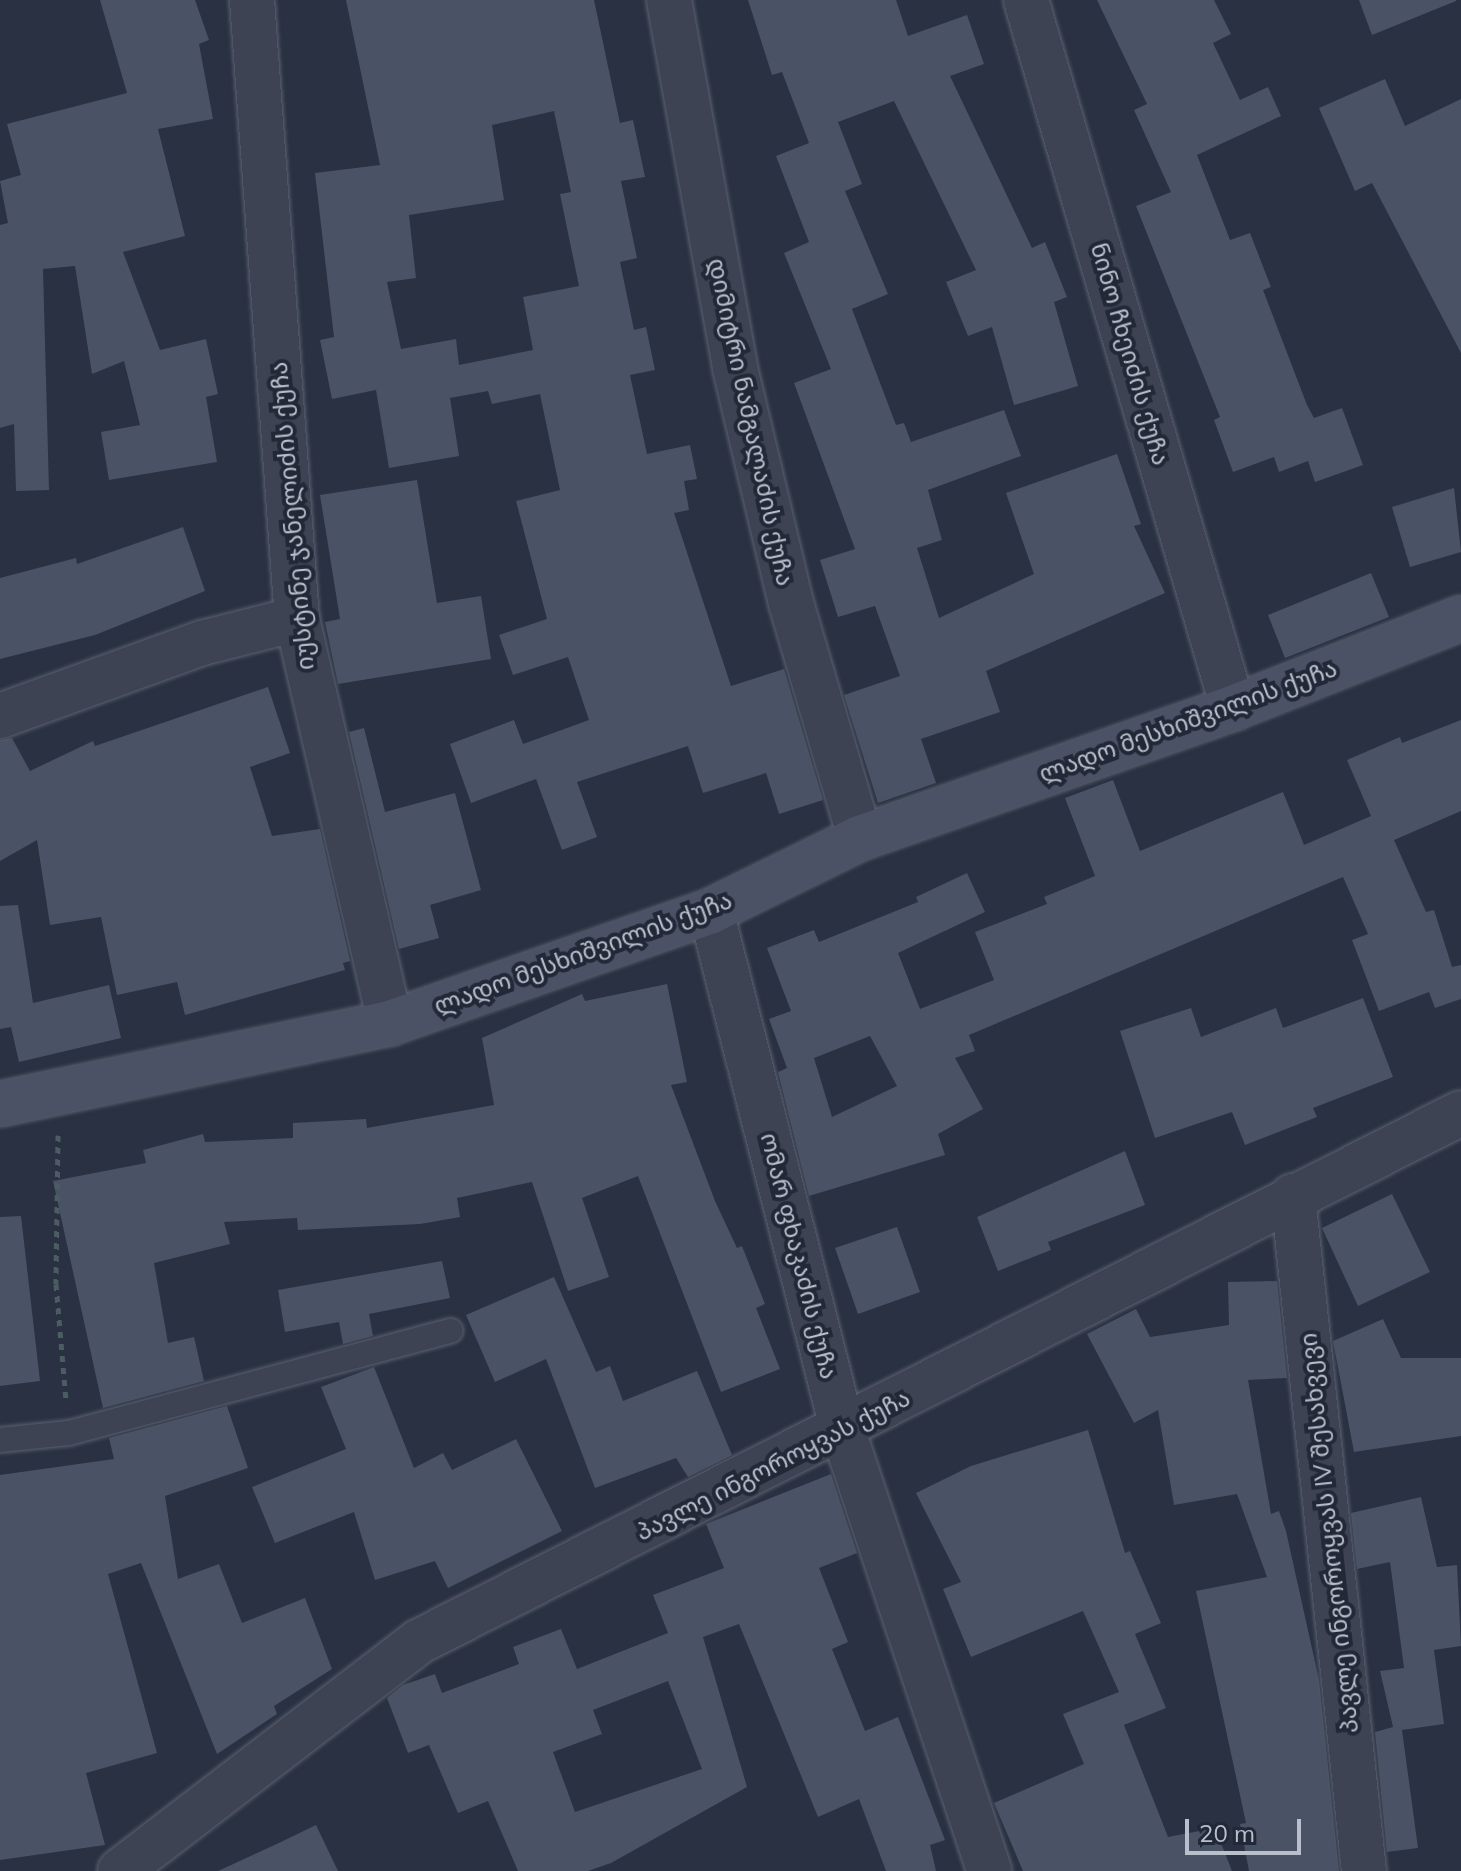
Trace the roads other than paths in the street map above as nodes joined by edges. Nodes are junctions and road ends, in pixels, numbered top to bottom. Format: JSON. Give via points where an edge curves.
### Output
{"nodes":[{"id":1,"x":252,"y":0,"type":"edge"},
{"id":2,"x":669,"y":0,"type":"edge"},
{"id":3,"x":1026,"y":0,"type":"edge"},
{"id":4,"x":1461,"y":618,"type":"edge"},
{"id":5,"x":297,"y":619,"type":"junction"},
{"id":6,"x":1233,"y":708,"type":"junction"},
{"id":7,"x":0,"y":716,"type":"edge"},
{"id":8,"x":860,"y":838,"type":"junction"},
{"id":9,"x":711,"y":911,"type":"junction"},
{"id":10,"x":390,"y":1023,"type":"junction"},
{"id":11,"x":0,"y":1104,"type":"edge"},
{"id":12,"x":1461,"y":1113,"type":"edge"},
{"id":13,"x":1293,"y":1196,"type":"junction"},
{"id":14,"x":451,"y":1331,"type":"dead end"},
{"id":15,"x":843,"y":1431,"type":"junction"},
{"id":16,"x":0,"y":1440,"type":"edge"},
{"id":17,"x":120,"y":1871,"type":"edge"},
{"id":18,"x":989,"y":1871,"type":"edge"},
{"id":19,"x":1364,"y":1871,"type":"edge"}],
"edges":[{"from":1,"to":5,"type":"street","name":"იუსტინე ჯანელიძის ქუჩა"},
{"from":2,"to":8,"type":"street","name":"დიმიტრი ნამგალაძის ქუჩა","via":[[735,368],[791,603]]},
{"from":3,"to":6,"type":"street","name":"ნინო ჩხეიძის ქუჩა"},
{"from":4,"to":6,"type":"street","name":"ლადო მესხიშვილის ქუჩა"},
{"from":5,"to":7,"type":"street","via":[[202,643]]},
{"from":5,"to":10,"type":"street","name":"იუსტინე ჯანელიძის ქუჩა"},
{"from":6,"to":8,"type":"street","name":"ლადო მესხიშვილის ქუჩა"},
{"from":8,"to":9,"type":"street","name":"ლადო მესხიშვილის ქუჩა"},
{"from":9,"to":10,"type":"street","name":"ლადო მესხიშვილის ქუჩა"},
{"from":9,"to":15,"type":"street","name":"ომარ ფხაკაძის ქუჩა"},
{"from":10,"to":11,"type":"street","name":"ლადო მესხიშვილის ქუჩა"},
{"from":12,"to":13,"type":"street","name":"პავლე ინგოროყვას ქუჩა"},
{"from":13,"to":15,"type":"street","name":"პავლე ინგოროყვას ქუჩა"},
{"from":13,"to":19,"type":"street","name":"პავლე ინგოროყვას IV შესახვევი"},
{"from":14,"to":16,"type":"lane","via":[[69,1433]]},
{"from":15,"to":17,"type":"street","name":"პავლე ინგოროყვას ქუჩა","via":[[420,1641]]},
{"from":15,"to":18,"type":"street","name":"ომარ ფხაკაძის ქუჩა"}]}
